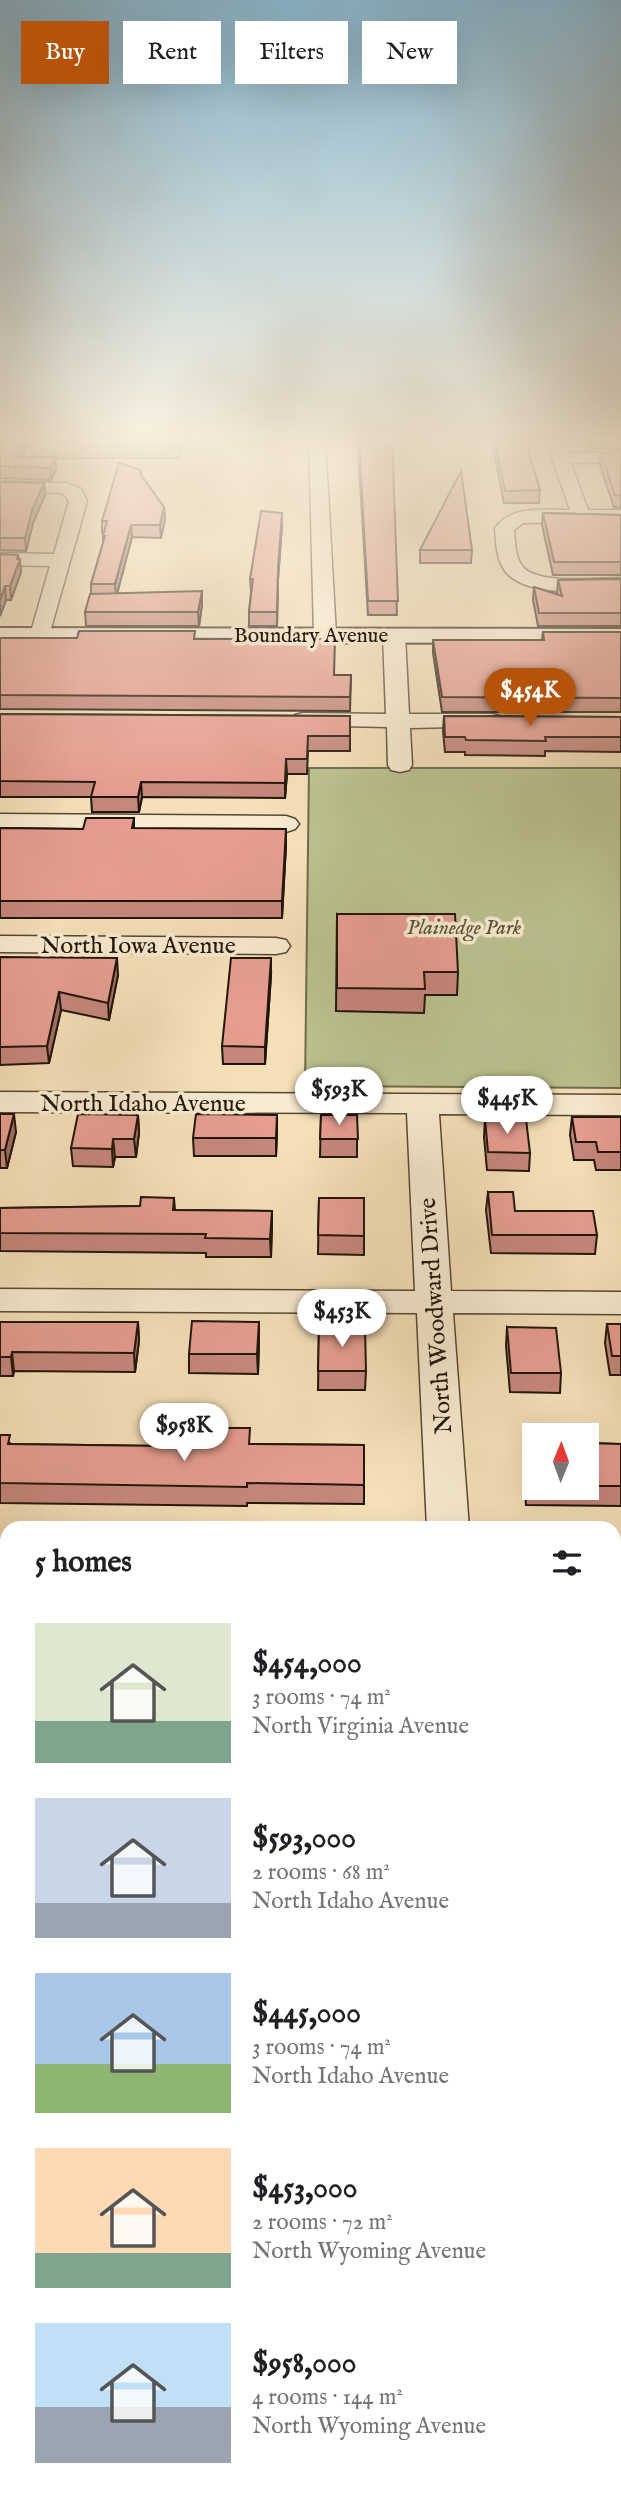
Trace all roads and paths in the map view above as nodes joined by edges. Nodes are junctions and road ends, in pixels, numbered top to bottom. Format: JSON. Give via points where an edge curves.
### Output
{"nodes":[{"id":1,"x":63,"y":553,"type":"edge"},
{"id":2,"x":322,"y":553,"type":"edge"},
{"id":3,"x":509,"y":553,"type":"edge"},
{"id":4,"x":0,"y":559,"type":"edge"},
{"id":5,"x":61,"y":560,"type":"junction"},
{"id":6,"x":621,"y":584,"type":"edge"},
{"id":7,"x":0,"y":635,"type":"edge"},
{"id":8,"x":41,"y":635,"type":"junction"},
{"id":9,"x":325,"y":635,"type":"junction"},
{"id":10,"x":394,"y":635,"type":"junction"},
{"id":11,"x":621,"y":636,"type":"edge"},
{"id":12,"x":274,"y":720,"type":"edge"},
{"id":13,"x":398,"y":721,"type":"junction"},
{"id":14,"x":509,"y":721,"type":"edge"},
{"id":15,"x":400,"y":765,"type":"dead end"},
{"id":16,"x":0,"y":822,"type":"edge"},
{"id":17,"x":286,"y":824,"type":"dead end"},
{"id":18,"x":0,"y":944,"type":"edge"},
{"id":19,"x":276,"y":946,"type":"dead end"},
{"id":20,"x":0,"y":1102,"type":"edge"},
{"id":21,"x":422,"y":1104,"type":"junction"},
{"id":22,"x":621,"y":1105,"type":"edge"},
{"id":23,"x":0,"y":1300,"type":"edge"},
{"id":24,"x":433,"y":1302,"type":"junction"},
{"id":25,"x":621,"y":1303,"type":"edge"},
{"id":26,"x":448,"y":1521,"type":"edge"}],
"edges":[{"from":1,"to":5,"type":"street"},
{"from":2,"to":9,"type":"street"},
{"from":3,"to":6,"type":"street","via":[[521,576],[535,580]]},
{"from":4,"to":5,"type":"street"},
{"from":5,"to":8,"type":"street"},
{"from":7,"to":8,"type":"main road","name":"Boundary Avenue"},
{"from":8,"to":9,"type":"main road","name":"Boundary Avenue"},
{"from":9,"to":10,"type":"main road","name":"Boundary Avenue"},
{"from":10,"to":11,"type":"main road","name":"Boundary Avenue"},
{"from":10,"to":13,"type":"street"},
{"from":12,"to":13,"type":"street"},
{"from":13,"to":14,"type":"street"},
{"from":13,"to":15,"type":"street"},
{"from":16,"to":17,"type":"street"},
{"from":18,"to":19,"type":"street","name":"North Iowa Avenue"},
{"from":20,"to":21,"type":"street","name":"North Idaho Avenue"},
{"from":21,"to":22,"type":"street","name":"North Idaho Avenue"},
{"from":21,"to":24,"type":"street","name":"North Woodward Drive"},
{"from":23,"to":24,"type":"street"},
{"from":24,"to":25,"type":"street"},
{"from":24,"to":26,"type":"street","name":"North Woodward Drive"}]}
